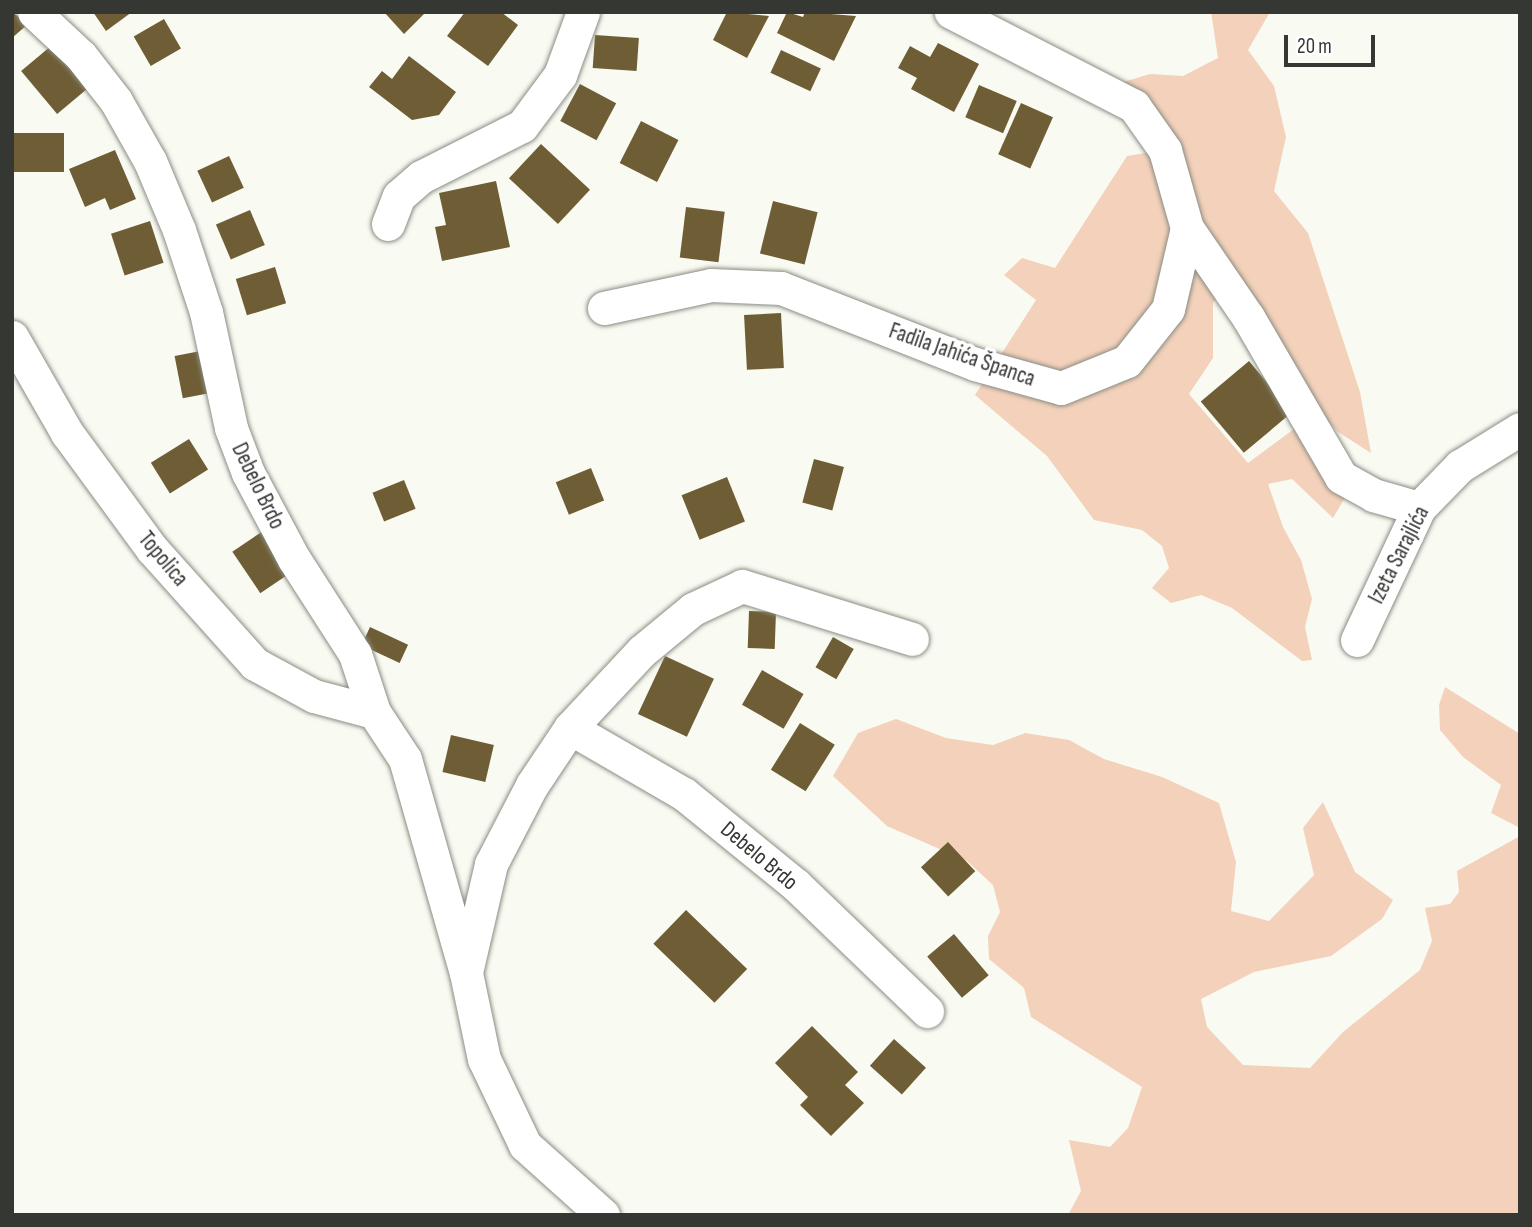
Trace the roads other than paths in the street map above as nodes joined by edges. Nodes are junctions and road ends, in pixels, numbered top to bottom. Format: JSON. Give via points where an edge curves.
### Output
{"nodes":[{"id":1,"x":34,"y":12,"type":"edge"},
{"id":2,"x":583,"y":12,"type":"edge"},
{"id":3,"x":951,"y":12,"type":"edge"},
{"id":4,"x":388,"y":224,"type":"dead end"},
{"id":5,"x":1187,"y":228,"type":"junction"},
{"id":6,"x":604,"y":308,"type":"dead end"},
{"id":7,"x":12,"y":337,"type":"edge"},
{"id":8,"x":1520,"y":429,"type":"edge"},
{"id":9,"x":1419,"y":508,"type":"junction"},
{"id":10,"x":912,"y":639,"type":"dead end"},
{"id":11,"x":1357,"y":640,"type":"dead end"},
{"id":12,"x":374,"y":712,"type":"junction"},
{"id":13,"x":570,"y":728,"type":"junction"},
{"id":14,"x":466,"y":973,"type":"junction"},
{"id":15,"x":927,"y":1011,"type":"dead end"},
{"id":16,"x":603,"y":1215,"type":"edge"}],
"edges":[{"from":1,"to":12,"type":"street","name":"Debelo Brdo","via":[[81,56],[109,92],[150,161],[206,312],[231,428],[248,473],[294,559],[355,654]]},
{"from":2,"to":4,"type":"street","via":[[560,75],[522,127],[421,177],[399,196]]},
{"from":3,"to":5,"type":"street","name":"Fadila Jahića Španca","via":[[1134,106],[1165,150]]},
{"from":5,"to":6,"type":"street","name":"Fadila Jahića Španca","via":[[1168,309],[1128,361],[1061,388],[975,364],[780,288],[711,285]]},
{"from":5,"to":9,"type":"street","via":[[1248,317],[1341,477],[1373,495]]},
{"from":7,"to":12,"type":"street","name":"Topolica","via":[[67,433],[152,549],[256,664],[314,696]]},
{"from":8,"to":9,"type":"street","name":"Izeta Sarajlića","via":[[1460,466]]},
{"from":9,"to":11,"type":"street","name":"Izeta Sarajlića"},
{"from":10,"to":13,"type":"street","name":"Debelo Brdo","via":[[742,586],[694,609],[642,651]]},
{"from":12,"to":14,"type":"street","name":"Debelo Brdo","via":[[405,759]]},
{"from":13,"to":14,"type":"street","name":"Debelo Brdo","via":[[532,785],[491,864]]},
{"from":13,"to":15,"type":"street","name":"Debelo Brdo","via":[[684,794],[796,886]]},
{"from":14,"to":16,"type":"street","name":"Debelo Brdo","via":[[484,1059],[525,1145]]}]}
